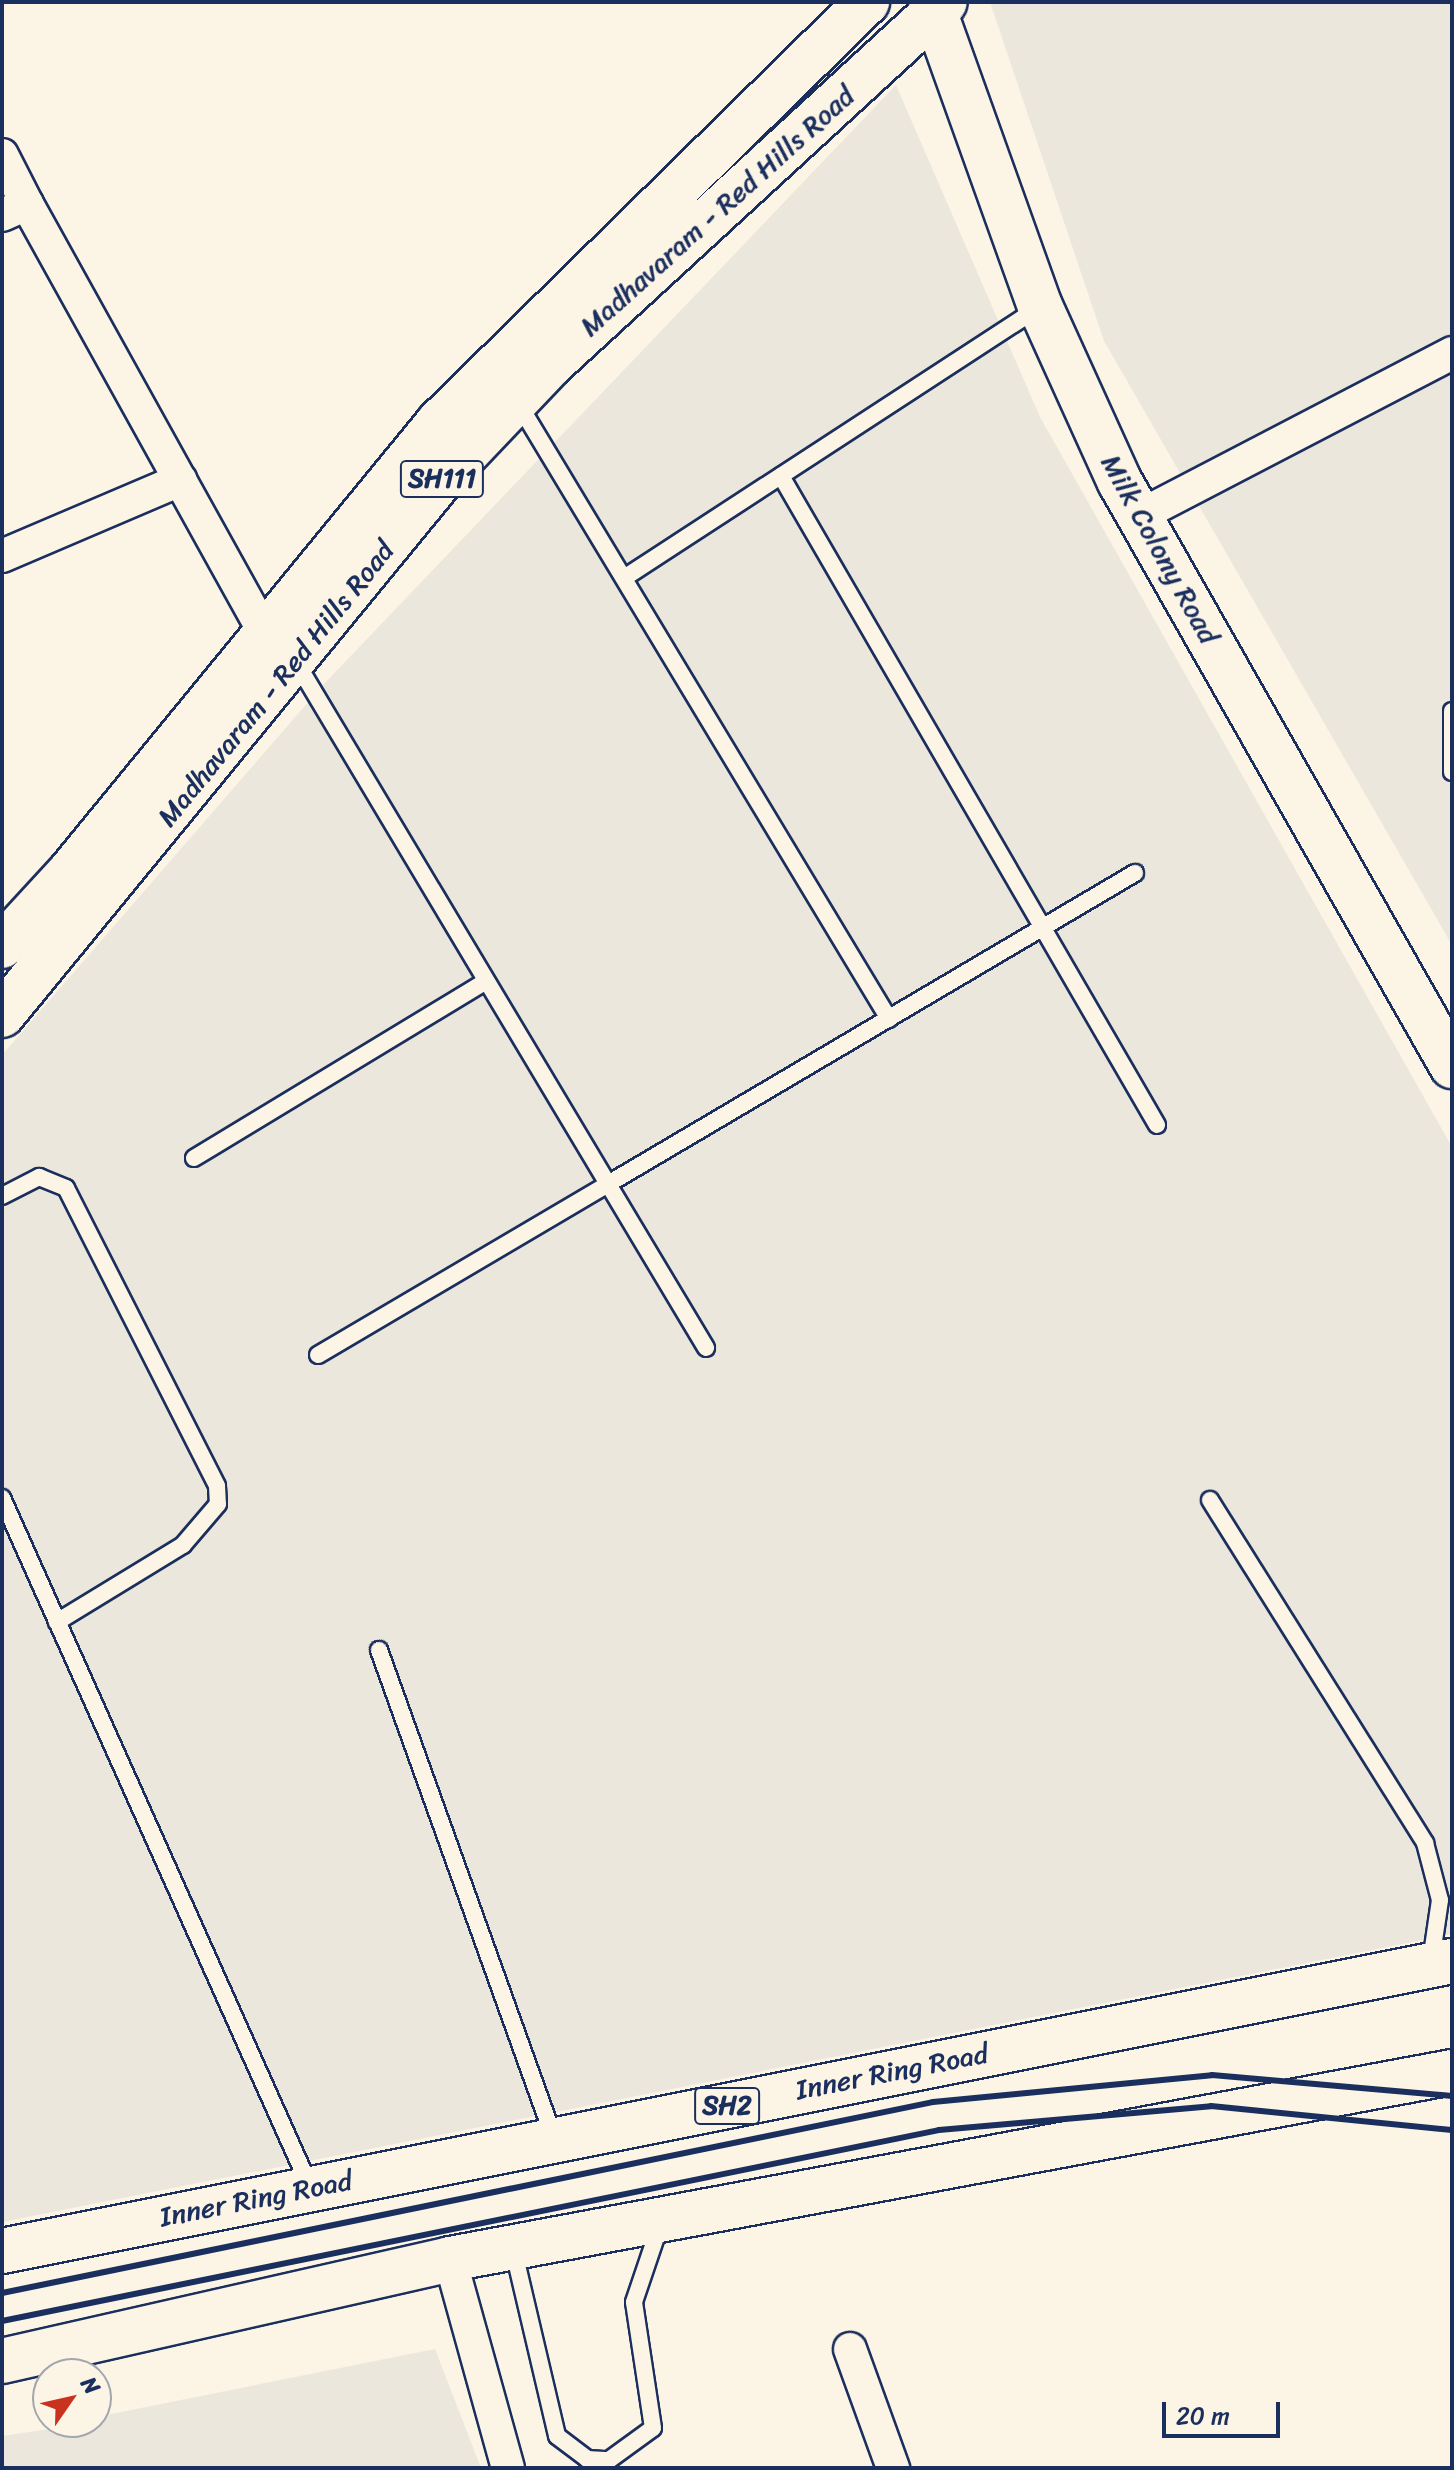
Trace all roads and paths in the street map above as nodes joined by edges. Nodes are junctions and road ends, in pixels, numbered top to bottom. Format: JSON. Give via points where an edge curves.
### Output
{"nodes":[{"id":1,"x":867,"y":2,"type":"edge"},
{"id":2,"x":937,"y":5,"type":"edge"},
{"id":3,"x":2,"y":155,"type":"edge"},
{"id":4,"x":15,"y":210,"type":"edge"},
{"id":5,"x":1040,"y":306,"type":"junction"},
{"id":6,"x":1452,"y":353,"type":"edge"},
{"id":7,"x":516,"y":400,"type":"junction"},
{"id":8,"x":781,"y":476,"type":"junction"},
{"id":9,"x":180,"y":480,"type":"junction"},
{"id":10,"x":1139,"y":516,"type":"junction"},
{"id":11,"x":2,"y":556,"type":"edge"},
{"id":12,"x":624,"y":578,"type":"junction"},
{"id":13,"x":280,"y":647,"type":"junction"},
{"id":14,"x":1452,"y":711,"type":"edge"},
{"id":15,"x":1452,"y":772,"type":"edge"},
{"id":16,"x":1135,"y":873,"type":"dead end"},
{"id":17,"x":1042,"y":929,"type":"junction"},
{"id":18,"x":2,"y":946,"type":"edge"},
{"id":19,"x":486,"y":981,"type":"junction"},
{"id":20,"x":2,"y":1015,"type":"edge"},
{"id":21,"x":889,"y":1019,"type":"junction"},
{"id":22,"x":1452,"y":1066,"type":"edge"},
{"id":23,"x":1157,"y":1125,"type":"dead end"},
{"id":24,"x":194,"y":1158,"type":"dead end"},
{"id":25,"x":608,"y":1184,"type":"junction"},
{"id":26,"x":2,"y":1196,"type":"edge"},
{"id":27,"x":706,"y":1348,"type":"dead end"},
{"id":28,"x":318,"y":1355,"type":"dead end"},
{"id":29,"x":2,"y":1498,"type":"edge"},
{"id":30,"x":1210,"y":1500,"type":"dead end"},
{"id":31,"x":57,"y":1622,"type":"junction"},
{"id":32,"x":379,"y":1650,"type":"dead end"},
{"id":33,"x":1441,"y":1962,"type":"edge"},
{"id":34,"x":1452,"y":2072,"type":"edge"},
{"id":35,"x":555,"y":2140,"type":"junction"},
{"id":36,"x":310,"y":2187,"type":"junction"},
{"id":37,"x":662,"y":2220,"type":"junction"},
{"id":38,"x":513,"y":2247,"type":"junction"},
{"id":39,"x":2,"y":2251,"type":"edge"},
{"id":40,"x":450,"y":2259,"type":"junction"},
{"id":41,"x":850,"y":2349,"type":"dead end"},
{"id":42,"x":2,"y":2361,"type":"edge"},
{"id":43,"x":508,"y":2468,"type":"edge"},
{"id":44,"x":893,"y":2468,"type":"edge"}],
"edges":[{"from":1,"to":13,"type":"main road","name":"Madhavaram - Red Hills Road","number":"SH111","via":[[439,422]]},
{"from":2,"to":5,"type":"main road","name":"Milk Colony Road"},
{"from":2,"to":7,"type":"main road","name":"Madhavaram - Red Hills Road","number":"SH111"},
{"from":3,"to":4,"type":"street"},
{"from":4,"to":9,"type":"street"},
{"from":5,"to":8,"type":"lane"},
{"from":5,"to":10,"type":"main road","name":"Milk Colony Road"},
{"from":6,"to":10,"type":"street"},
{"from":7,"to":12,"type":"lane"},
{"from":7,"to":13,"type":"main road","name":"Madhavaram - Red Hills Road","number":"SH111"},
{"from":8,"to":12,"type":"lane"},
{"from":8,"to":17,"type":"lane"},
{"from":9,"to":11,"type":"street"},
{"from":9,"to":13,"type":"street"},
{"from":10,"to":22,"type":"main road","name":"Milk Colony Road"},
{"from":12,"to":21,"type":"lane"},
{"from":13,"to":18,"type":"main road","name":"Madhavaram - Red Hills Road","number":"SH111"},
{"from":13,"to":19,"type":"lane"},
{"from":13,"to":20,"type":"main road","name":"Madhavaram - Red Hills Road","number":"SH111"},
{"from":14,"to":15,"type":"lane"},
{"from":16,"to":17,"type":"lane"},
{"from":17,"to":21,"type":"lane"},
{"from":17,"to":23,"type":"lane"},
{"from":19,"to":24,"type":"lane"},
{"from":19,"to":25,"type":"lane"},
{"from":21,"to":25,"type":"lane"},
{"from":25,"to":27,"type":"lane"},
{"from":25,"to":28,"type":"lane"},
{"from":26,"to":31,"type":"lane","via":[[39,1177],[66,1188],[217,1486],[218,1504],[183,1545]]},
{"from":29,"to":31,"type":"lane"},
{"from":30,"to":33,"type":"lane","via":[[1425,1843],[1440,1900]]},
{"from":31,"to":36,"type":"lane"},
{"from":32,"to":35,"type":"lane"},
{"from":33,"to":35,"type":"main road","name":"Inner Ring Road","number":"SH2"},
{"from":34,"to":37,"type":"main road"},
{"from":35,"to":36,"type":"main road","name":"Inner Ring Road","number":"SH2"},
{"from":36,"to":39,"type":"main road","name":"Inner Ring Road","number":"SH2"},
{"from":37,"to":38,"type":"main road"},
{"from":37,"to":38,"type":"lane","via":[[634,2302],[653,2428],[609,2460],[587,2459],[557,2436]]},
{"from":38,"to":40,"type":"main road"},
{"from":40,"to":42,"type":"main road"},
{"from":40,"to":43,"type":"street"},
{"from":41,"to":44,"type":"street"}]}
